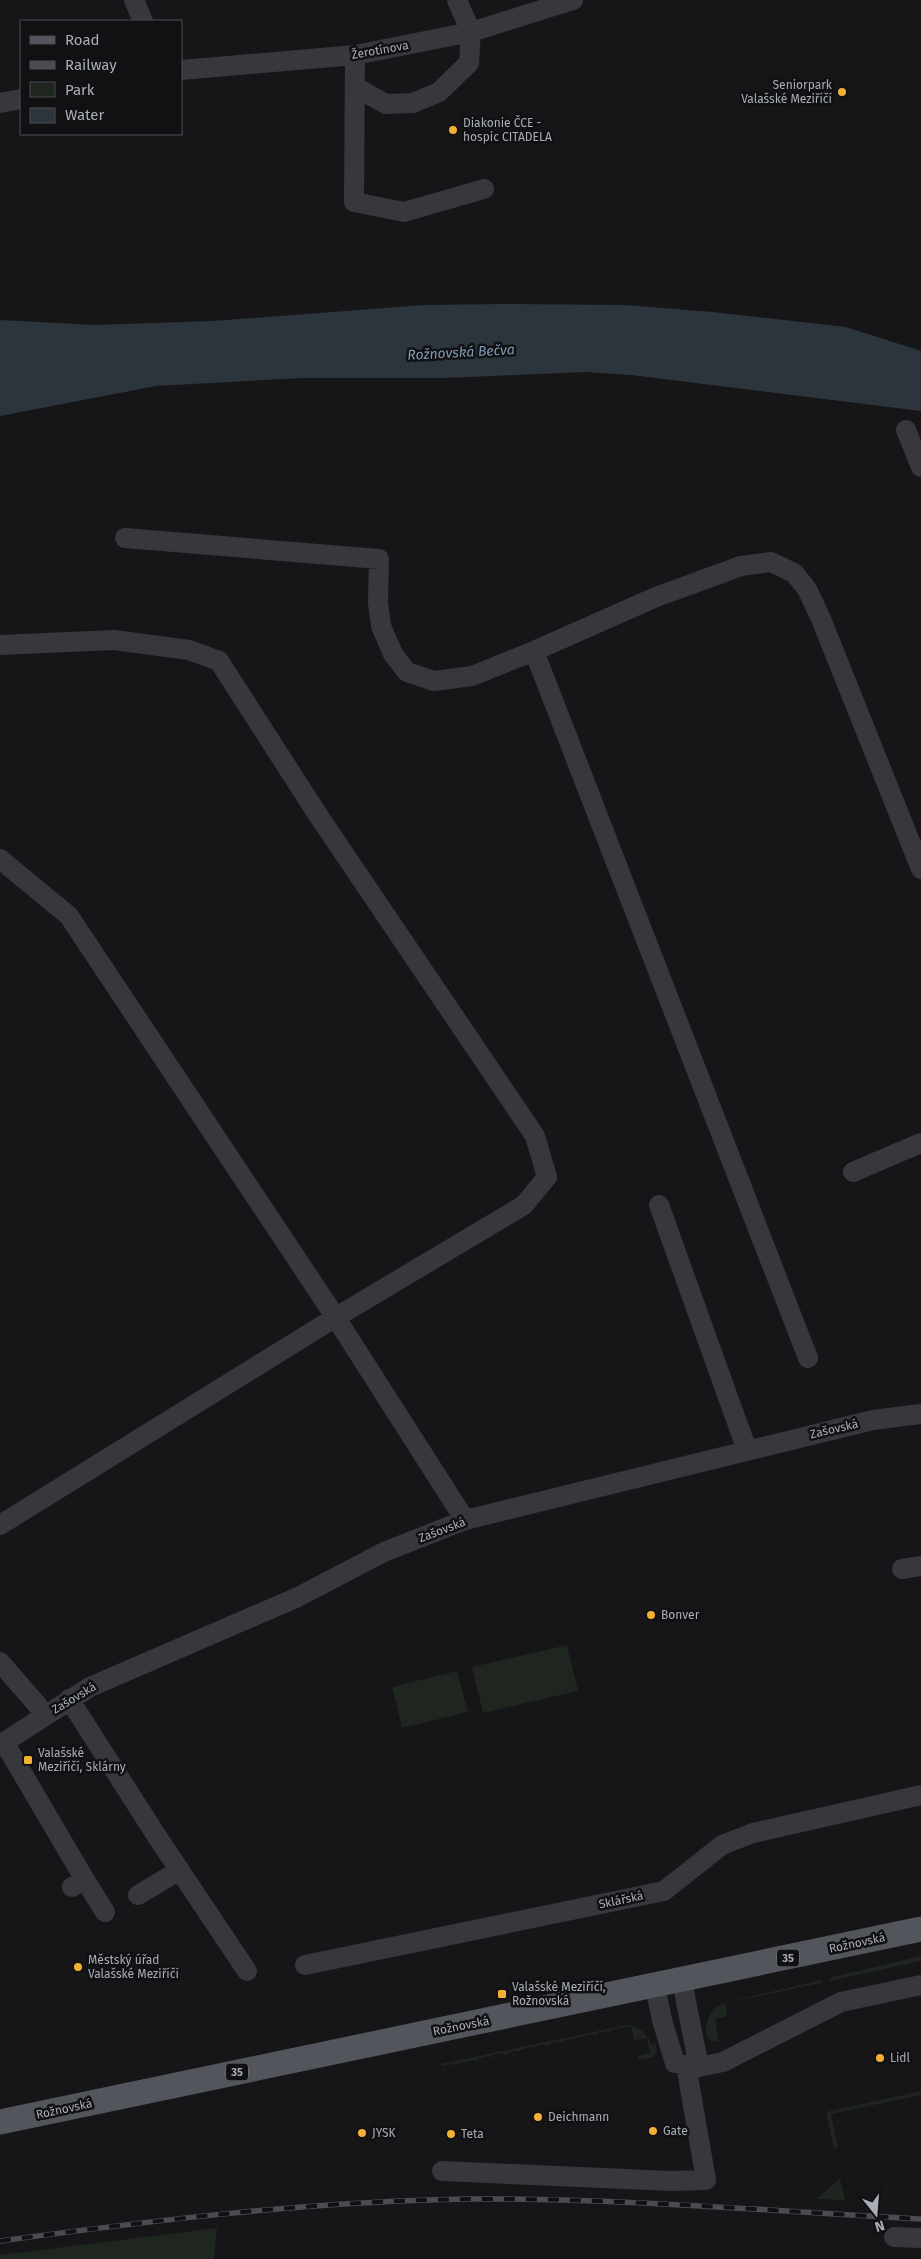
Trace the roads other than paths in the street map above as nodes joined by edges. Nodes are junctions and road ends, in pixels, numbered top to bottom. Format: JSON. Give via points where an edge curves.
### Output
{"nodes":[{"id":1,"x":134,"y":0,"type":"edge"},
{"id":2,"x":457,"y":0,"type":"edge"},
{"id":3,"x":573,"y":0,"type":"edge"},
{"id":4,"x":143,"y":20,"type":"edge"},
{"id":5,"x":471,"y":32,"type":"junction"},
{"id":6,"x":356,"y":55,"type":"junction"},
{"id":7,"x":182,"y":70,"type":"edge"},
{"id":8,"x":355,"y":87,"type":"junction"},
{"id":9,"x":20,"y":99,"type":"edge"},
{"id":10,"x":0,"y":103,"type":"edge"},
{"id":11,"x":484,"y":189,"type":"dead end"},
{"id":12,"x":906,"y":430,"type":"dead end"},
{"id":13,"x":921,"y":468,"type":"edge"},
{"id":14,"x":125,"y":538,"type":"dead end"},
{"id":15,"x":0,"y":645,"type":"edge"},
{"id":16,"x":534,"y":651,"type":"junction"},
{"id":17,"x":0,"y":859,"type":"edge"},
{"id":18,"x":921,"y":869,"type":"edge"},
{"id":19,"x":921,"y":1143,"type":"edge"},
{"id":20,"x":853,"y":1172,"type":"dead end"},
{"id":21,"x":659,"y":1205,"type":"dead end"},
{"id":22,"x":336,"y":1318,"type":"junction"},
{"id":23,"x":808,"y":1358,"type":"dead end"},
{"id":24,"x":921,"y":1414,"type":"edge"},
{"id":25,"x":747,"y":1450,"type":"junction"},
{"id":26,"x":465,"y":1520,"type":"junction"},
{"id":27,"x":0,"y":1526,"type":"edge"},
{"id":28,"x":0,"y":1662,"type":"edge"},
{"id":29,"x":69,"y":1699,"type":"junction"},
{"id":30,"x":46,"y":1715,"type":"junction"},
{"id":31,"x":2,"y":1744,"type":"edge"},
{"id":32,"x":921,"y":1795,"type":"edge"},
{"id":33,"x":180,"y":1870,"type":"junction"},
{"id":34,"x":138,"y":1895,"type":"dead end"},
{"id":35,"x":105,"y":1912,"type":"dead end"},
{"id":36,"x":921,"y":1929,"type":"edge"},
{"id":37,"x":305,"y":1965,"type":"dead end"},
{"id":38,"x":247,"y":1970,"type":"dead end"},
{"id":39,"x":682,"y":1981,"type":"junction"},
{"id":40,"x":655,"y":1986,"type":"junction"},
{"id":41,"x":921,"y":1986,"type":"edge"},
{"id":42,"x":692,"y":2066,"type":"junction"},
{"id":43,"x":0,"y":2122,"type":"edge"},
{"id":44,"x":442,"y":2172,"type":"dead end"},
{"id":45,"x":894,"y":2237,"type":"dead end"},
{"id":46,"x":921,"y":2238,"type":"edge"}],
"edges":[{"from":1,"to":4,"type":"street"},
{"from":2,"to":5,"type":"street"},
{"from":3,"to":5,"type":"street","name":"Žerotínova"},
{"from":5,"to":6,"type":"street","name":"Žerotínova"},
{"from":5,"to":8,"type":"street","via":[[469,63],[439,92],[413,103],[386,104]]},
{"from":6,"to":7,"type":"street","name":"Žerotínova"},
{"from":6,"to":8,"type":"street"},
{"from":8,"to":11,"type":"street","via":[[354,202],[404,212]]},
{"from":9,"to":10,"type":"street"},
{"from":12,"to":13,"type":"street"},
{"from":14,"to":16,"type":"street","via":[[379,559],[381,626],[407,672],[434,681],[472,676]]},
{"from":15,"to":22,"type":"street","via":[[114,640],[189,650],[218,661],[534,1136],[547,1177],[524,1205]]},
{"from":16,"to":18,"type":"street","via":[[656,597],[740,566],[771,562],[794,573],[807,589],[821,619]]},
{"from":16,"to":23,"type":"street"},
{"from":17,"to":22,"type":"street","via":[[69,916]]},
{"from":19,"to":20,"type":"street"},
{"from":21,"to":25,"type":"street"},
{"from":22,"to":26,"type":"street"},
{"from":22,"to":27,"type":"street"},
{"from":24,"to":25,"type":"street","name":"Zašovská","via":[[873,1420]]},
{"from":25,"to":26,"type":"street","name":"Zašovská"},
{"from":26,"to":29,"type":"street","name":"Zašovská","via":[[384,1552],[298,1597],[90,1686]]},
{"from":28,"to":30,"type":"street"},
{"from":29,"to":30,"type":"street","name":"Zašovská"},
{"from":29,"to":33,"type":"street"},
{"from":30,"to":31,"type":"street","name":"Zašovská"},
{"from":31,"to":35,"type":"street","via":[[79,1884]]},
{"from":32,"to":37,"type":"street","name":"Sklářská","via":[[753,1833],[722,1845],[664,1891]]},
{"from":33,"to":34,"type":"street"},
{"from":33,"to":38,"type":"street"},
{"from":36,"to":39,"type":"main road","name":"Rožnovská","number":"35"},
{"from":39,"to":40,"type":"main road","name":"Rožnovská","number":"35"},
{"from":39,"to":42,"type":"street"},
{"from":40,"to":42,"type":"street","via":[[675,2062]]},
{"from":40,"to":43,"type":"main road","name":"Rožnovská","number":"35"},
{"from":41,"to":42,"type":"street","via":[[841,2002],[723,2062]]},
{"from":42,"to":44,"type":"street","via":[[706,2180]]},
{"from":45,"to":46,"type":"street"}]}
